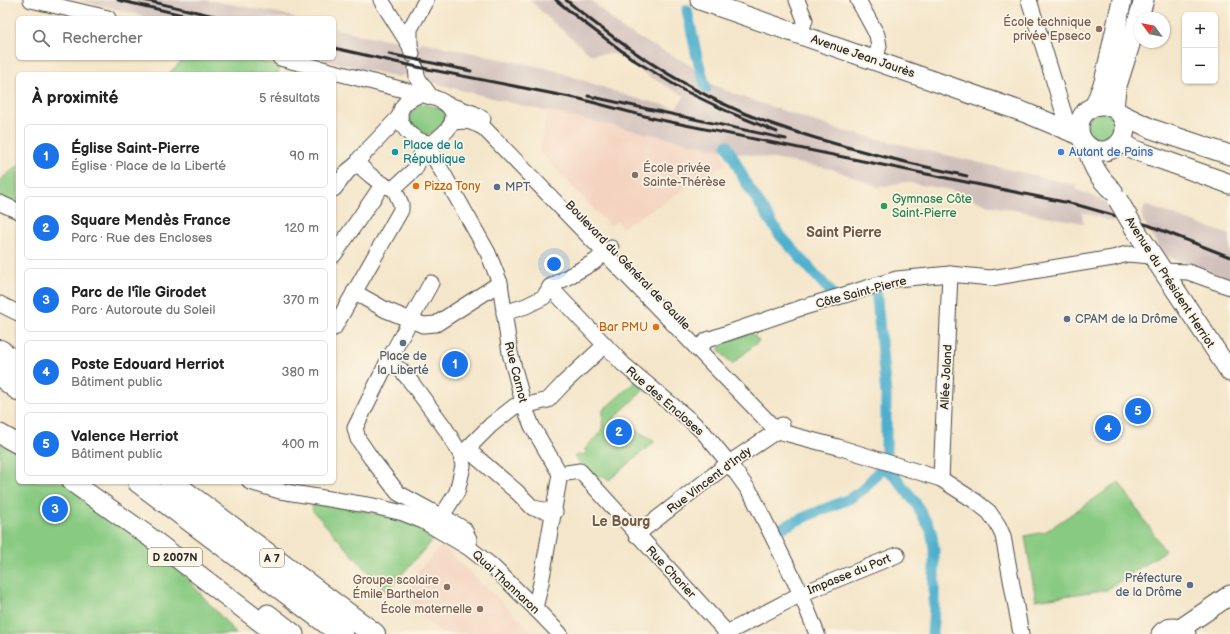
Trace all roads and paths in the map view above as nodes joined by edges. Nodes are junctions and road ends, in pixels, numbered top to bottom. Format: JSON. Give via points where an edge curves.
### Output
{"nodes":[{"id":1,"x":31,"y":0,"type":"edge"},
{"id":2,"x":381,"y":0,"type":"edge"},
{"id":3,"x":426,"y":0,"type":"edge"},
{"id":4,"x":797,"y":0,"type":"edge"},
{"id":5,"x":858,"y":0,"type":"edge"},
{"id":6,"x":1029,"y":0,"type":"edge"},
{"id":7,"x":1122,"y":0,"type":"edge"},
{"id":8,"x":1144,"y":0,"type":"edge"},
{"id":9,"x":707,"y":1,"type":"edge"},
{"id":10,"x":99,"y":16,"type":"edge"},
{"id":11,"x":404,"y":27,"type":"junction"},
{"id":12,"x":800,"y":34,"type":"junction"},
{"id":13,"x":287,"y":60,"type":"edge"},
{"id":14,"x":875,"y":61,"type":"junction"},
{"id":15,"x":331,"y":72,"type":"edge"},
{"id":16,"x":336,"y":73,"type":"edge"},
{"id":17,"x":412,"y":102,"type":"junction"},
{"id":18,"x":449,"y":105,"type":"junction"},
{"id":19,"x":1118,"y":111,"type":"junction"},
{"id":20,"x":1026,"y":113,"type":"junction"},
{"id":21,"x":1080,"y":113,"type":"junction"},
{"id":22,"x":452,"y":123,"type":"junction"},
{"id":23,"x":1152,"y":130,"type":"junction"},
{"id":24,"x":1083,"y":141,"type":"junction"},
{"id":25,"x":426,"y":143,"type":"junction"},
{"id":26,"x":1117,"y":145,"type":"junction"},
{"id":27,"x":1230,"y":155,"type":"edge"},
{"id":28,"x":358,"y":162,"type":"junction"},
{"id":29,"x":1230,"y":184,"type":"edge"},
{"id":30,"x":336,"y":186,"type":"edge"},
{"id":31,"x":388,"y":186,"type":"junction"},
{"id":32,"x":1115,"y":195,"type":"junction"},
{"id":33,"x":0,"y":203,"type":"edge"},
{"id":34,"x":16,"y":210,"type":"edge"},
{"id":35,"x":1140,"y":237,"type":"junction"},
{"id":36,"x":608,"y":251,"type":"junction"},
{"id":37,"x":336,"y":252,"type":"edge"},
{"id":38,"x":1127,"y":254,"type":"junction"},
{"id":39,"x":1157,"y":263,"type":"junction"},
{"id":40,"x":950,"y":274,"type":"junction"},
{"id":41,"x":431,"y":283,"type":"dead end"},
{"id":42,"x":500,"y":283,"type":"junction"},
{"id":43,"x":1230,"y":286,"type":"edge"},
{"id":44,"x":550,"y":287,"type":"junction"},
{"id":45,"x":354,"y":292,"type":"junction"},
{"id":46,"x":0,"y":304,"type":"edge"},
{"id":47,"x":16,"y":313,"type":"edge"},
{"id":48,"x":504,"y":313,"type":"junction"},
{"id":49,"x":411,"y":321,"type":"junction"},
{"id":50,"x":336,"y":324,"type":"edge"},
{"id":51,"x":605,"y":344,"type":"junction"},
{"id":52,"x":700,"y":346,"type":"junction"},
{"id":53,"x":0,"y":351,"type":"edge"},
{"id":54,"x":16,"y":363,"type":"edge"},
{"id":55,"x":387,"y":363,"type":"junction"},
{"id":56,"x":1230,"y":372,"type":"edge"},
{"id":57,"x":0,"y":375,"type":"edge"},
{"id":58,"x":16,"y":388,"type":"edge"},
{"id":59,"x":524,"y":406,"type":"junction"},
{"id":60,"x":0,"y":419,"type":"edge"},
{"id":61,"x":16,"y":428,"type":"edge"},
{"id":62,"x":779,"y":428,"type":"junction"},
{"id":63,"x":0,"y":434,"type":"edge"},
{"id":64,"x":16,"y":443,"type":"edge"},
{"id":65,"x":464,"y":452,"type":"junction"},
{"id":66,"x":729,"y":463,"type":"junction"},
{"id":67,"x":560,"y":474,"type":"junction"},
{"id":68,"x":941,"y":479,"type":"junction"},
{"id":69,"x":75,"y":484,"type":"edge"},
{"id":70,"x":95,"y":484,"type":"edge"},
{"id":71,"x":142,"y":484,"type":"edge"},
{"id":72,"x":174,"y":484,"type":"edge"},
{"id":73,"x":257,"y":484,"type":"edge"},
{"id":74,"x":554,"y":512,"type":"junction"},
{"id":75,"x":442,"y":516,"type":"junction"},
{"id":76,"x":636,"y":535,"type":"junction"},
{"id":77,"x":469,"y":548,"type":"junction"},
{"id":78,"x":897,"y":555,"type":"dead end"},
{"id":79,"x":801,"y":594,"type":"junction"},
{"id":80,"x":1230,"y":595,"type":"edge"},
{"id":81,"x":535,"y":608,"type":"junction"},
{"id":82,"x":1230,"y":608,"type":"edge"},
{"id":83,"x":1186,"y":632,"type":"edge"},
{"id":84,"x":276,"y":634,"type":"edge"},
{"id":85,"x":294,"y":634,"type":"edge"},
{"id":86,"x":342,"y":634,"type":"edge"},
{"id":87,"x":374,"y":634,"type":"edge"},
{"id":88,"x":560,"y":634,"type":"edge"},
{"id":89,"x":726,"y":634,"type":"edge"},
{"id":90,"x":817,"y":634,"type":"edge"},
{"id":91,"x":1021,"y":634,"type":"edge"},
{"id":92,"x":1160,"y":634,"type":"edge"}],
"edges":[{"from":1,"to":10,"type":"street"},
{"from":2,"to":11,"type":"street"},
{"from":3,"to":11,"type":"street"},
{"from":4,"to":12,"type":"street","via":[[805,20]]},
{"from":5,"to":14,"type":"street","via":[[877,35],[879,46]]},
{"from":6,"to":21,"type":"street"},
{"from":7,"to":21,"type":"main road","via":[[1104,82]]},
{"from":8,"to":19,"type":"main road","via":[[1116,89],[1114,98]]},
{"from":9,"to":12,"type":"main road","name":"Avenue Jean Jaurès"},
{"from":11,"to":17,"type":"street","via":[[414,61]]},
{"from":12,"to":14,"type":"main road","name":"Avenue Jean Jaurès"},
{"from":13,"to":15,"type":"street"},
{"from":14,"to":20,"type":"main road","name":"Avenue Jean Jaurès"},
{"from":16,"to":17,"type":"street","via":[[382,86]]},
{"from":17,"to":18,"type":"street","via":[[439,100]]},
{"from":17,"to":25,"type":"street","via":[[402,124],[408,132]]},
{"from":17,"to":28,"type":"street"},
{"from":18,"to":22,"type":"street","via":[[453,113]]},
{"from":18,"to":36,"type":"street","name":"Boulevard du Général de Gaulle","via":[[473,113],[489,122]]},
{"from":19,"to":21,"type":"main road","via":[[1108,105]]},
{"from":19,"to":23,"type":"main road"},
{"from":19,"to":26,"type":"main road","via":[[1126,127]]},
{"from":20,"to":21,"type":"main road","name":"Avenue Jean Jaurès"},
{"from":20,"to":24,"type":"main road","name":"Avenue Jean Jaurès"},
{"from":21,"to":24,"type":"main road","via":[[1079,124]]},
{"from":22,"to":25,"type":"street","via":[[434,142]]},
{"from":22,"to":36,"type":"street","name":"Boulevard du Général de Gaulle","via":[[459,120],[484,128]]},
{"from":23,"to":26,"type":"main road","via":[[1129,135]]},
{"from":23,"to":27,"type":"main road"},
{"from":24,"to":26,"type":"main road","via":[[1099,152]]},
{"from":24,"to":32,"type":"main road","name":"Avenue du Président Herriot","via":[[1102,181]]},
{"from":25,"to":31,"type":"street","via":[[415,169],[408,176]]},
{"from":25,"to":42,"type":"street","name":"Rue Carnot","via":[[488,253]]},
{"from":26,"to":29,"type":"main road","via":[[1128,146]]},
{"from":26,"to":32,"type":"main road","name":"Avenue du Président Herriot","via":[[1110,169]]},
{"from":28,"to":30,"type":"street"},
{"from":28,"to":31,"type":"street"},
{"from":31,"to":37,"type":"street"},
{"from":31,"to":45,"type":"street","via":[[401,204],[401,210]]},
{"from":32,"to":35,"type":"main road","name":"Avenue du Président Herriot","bridge":true},
{"from":33,"to":34,"type":"street"},
{"from":35,"to":38,"type":"street"},
{"from":35,"to":39,"type":"main road","name":"Avenue du Président Herriot"},
{"from":36,"to":44,"type":"street"},
{"from":36,"to":52,"type":"street","name":"Boulevard du Général de Gaulle"},
{"from":38,"to":39,"type":"street","name":"Côte Saint-Pierre"},
{"from":38,"to":40,"type":"street","name":"Côte Saint-Pierre","via":[[991,278]]},
{"from":39,"to":43,"type":"street","name":"Côte Saint-Pierre"},
{"from":39,"to":56,"type":"main road","name":"Avenue du Président Herriot"},
{"from":40,"to":52,"type":"street","name":"Côte Saint-Pierre","via":[[897,280],[801,308],[707,340]]},
{"from":40,"to":68,"type":"street","name":"Allée Joland"},
{"from":41,"to":49,"type":"street"},
{"from":42,"to":48,"type":"street","name":"Rue Carnot"},
{"from":42,"to":49,"type":"street","via":[[436,324],[423,325]]},
{"from":44,"to":48,"type":"street","via":[[544,297]]},
{"from":44,"to":51,"type":"street","name":"Rue des Encloses"},
{"from":45,"to":49,"type":"street"},
{"from":45,"to":50,"type":"street"},
{"from":46,"to":47,"type":"street"},
{"from":48,"to":59,"type":"street","name":"Rue Carnot","via":[[510,353]]},
{"from":49,"to":55,"type":"street"},
{"from":51,"to":59,"type":"street","via":[[548,400]]},
{"from":51,"to":66,"type":"street","name":"Rue des Encloses","via":[[628,368],[704,433]]},
{"from":52,"to":62,"type":"street","name":"Boulevard du Général de Gaulle"},
{"from":53,"to":54,"type":"highway"},
{"from":55,"to":65,"type":"street","via":[[401,370]]},
{"from":55,"to":75,"type":"street","via":[[358,420],[355,428],[358,439],[398,493]]},
{"from":57,"to":58,"type":"highway"},
{"from":59,"to":65,"type":"street","via":[[515,406]]},
{"from":59,"to":67,"type":"street","name":"Rue Carnot","via":[[532,426]]},
{"from":60,"to":61,"type":"main road"},
{"from":62,"to":66,"type":"street","name":"Rue Vincent d'Indy"},
{"from":62,"to":68,"type":"street","name":"Boulevard du Général de Gaulle"},
{"from":63,"to":64,"type":"main road"},
{"from":65,"to":74,"type":"street","via":[[517,492],[533,508]]},
{"from":65,"to":75,"type":"street","via":[[457,492]]},
{"from":66,"to":76,"type":"street","name":"Rue Vincent d'Indy"},
{"from":66,"to":79,"type":"street","name":"Rue des Encloses","via":[[752,495]]},
{"from":67,"to":74,"type":"street"},
{"from":67,"to":76,"type":"street","name":"Rue Chorier","via":[[580,471]]},
{"from":68,"to":91,"type":"street","name":"Boulevard du Général de Gaulle","via":[[975,500],[998,525],[1006,548]]},
{"from":69,"to":84,"type":"main road","number":"D 2007N","via":[[147,535]]},
{"from":70,"to":85,"type":"main road","number":"D 2007N"},
{"from":71,"to":86,"type":"highway","number":"A 7"},
{"from":72,"to":87,"type":"highway","number":"A 7"},
{"from":73,"to":77,"type":"street","name":"Quai Thannaron","via":[[280,491],[403,513],[423,521]]},
{"from":74,"to":81,"type":"street"},
{"from":75,"to":77,"type":"street","via":[[464,529],[469,539]]},
{"from":76,"to":89,"type":"street","name":"Rue Chorier"},
{"from":77,"to":81,"type":"street","name":"Quai Thannaron","via":[[492,566]]},
{"from":78,"to":79,"type":"street","name":"Impasse du Port"},
{"from":79,"to":89,"type":"street","name":"Impasse du Port"},
{"from":79,"to":90,"type":"street","name":"Rue des Encloses"},
{"from":80,"to":83,"type":"main road"},
{"from":81,"to":88,"type":"street","name":"Quai Thannaron"},
{"from":82,"to":83,"type":"main road"},
{"from":83,"to":92,"type":"main road","via":[[1171,627]]}]}
